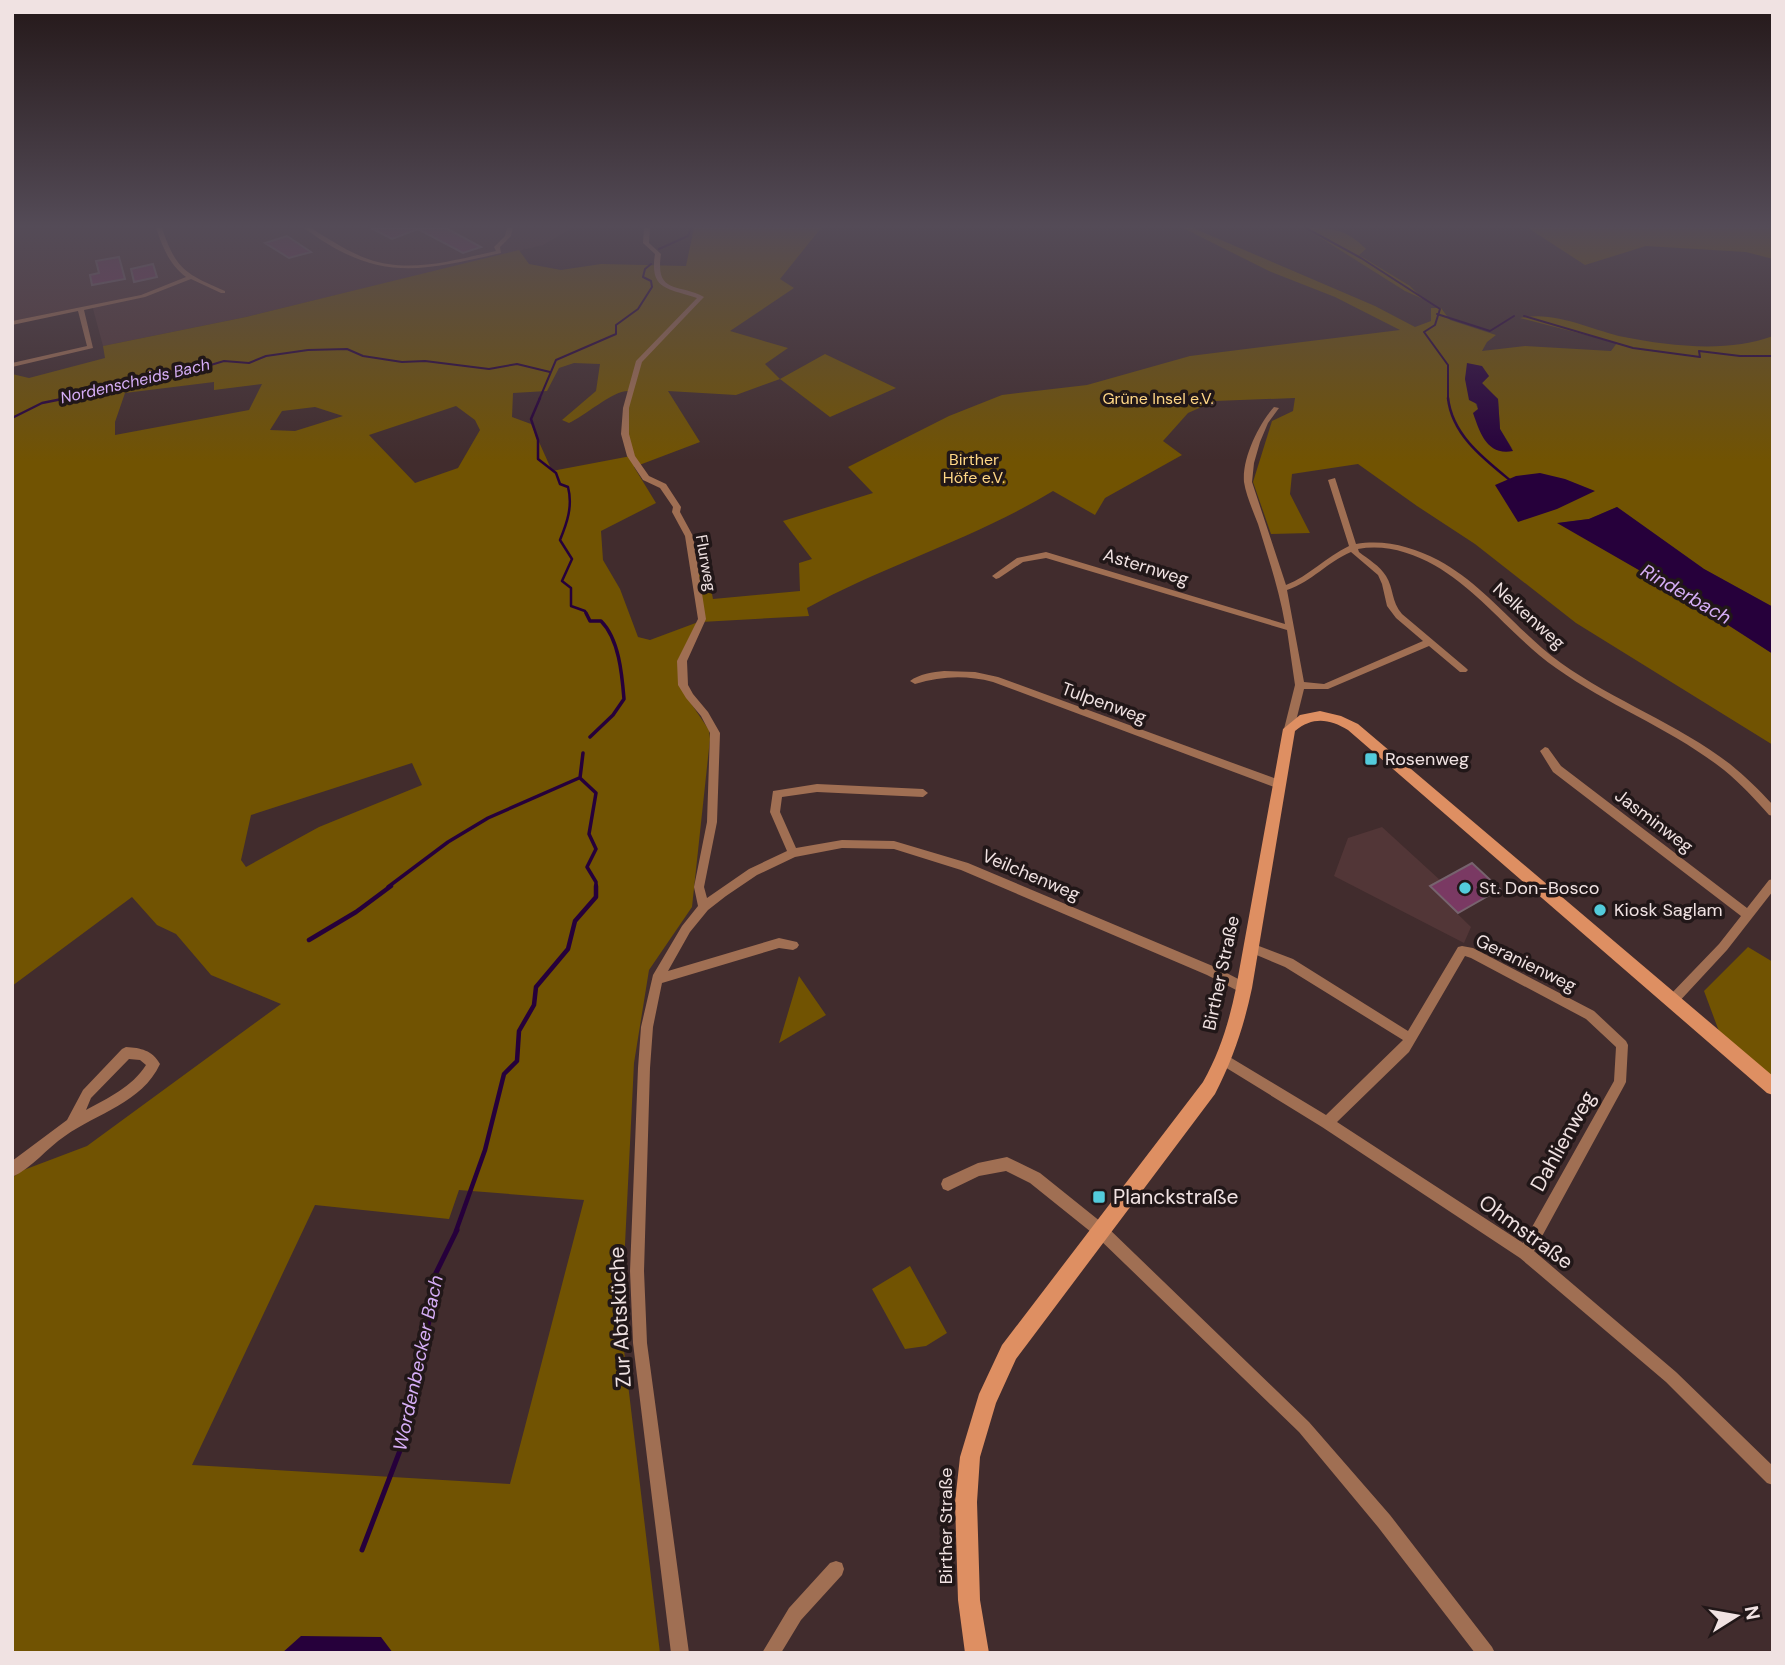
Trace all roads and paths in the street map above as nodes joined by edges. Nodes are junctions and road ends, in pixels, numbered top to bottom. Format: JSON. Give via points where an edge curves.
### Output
{"nodes":[{"id":1,"x":97,"y":306,"type":"edge"},
{"id":2,"x":693,"y":306,"type":"edge"},
{"id":3,"x":81,"y":309,"type":"junction"},
{"id":4,"x":12,"y":323,"type":"edge"},
{"id":5,"x":12,"y":365,"type":"edge"},
{"id":6,"x":1276,"y":408,"type":"dead end"},
{"id":7,"x":1332,"y":480,"type":"dead end"},
{"id":8,"x":1352,"y":547,"type":"junction"},
{"id":9,"x":996,"y":576,"type":"dead end"},
{"id":10,"x":1283,"y":589,"type":"junction"},
{"id":11,"x":1289,"y":628,"type":"junction"},
{"id":12,"x":1429,"y":642,"type":"junction"},
{"id":13,"x":1463,"y":670,"type":"dead end"},
{"id":14,"x":915,"y":681,"type":"dead end"},
{"id":15,"x":1300,"y":685,"type":"junction"},
{"id":16,"x":1289,"y":729,"type":"junction"},
{"id":17,"x":1545,"y":751,"type":"dead end"},
{"id":18,"x":1278,"y":784,"type":"junction"},
{"id":19,"x":923,"y":793,"type":"dead end"},
{"id":20,"x":1773,"y":812,"type":"edge"},
{"id":21,"x":793,"y":853,"type":"junction"},
{"id":22,"x":741,"y":881,"type":"joint"},
{"id":23,"x":1773,"y":883,"type":"edge"},
{"id":24,"x":704,"y":907,"type":"junction"},
{"id":25,"x":1747,"y":914,"type":"junction"},
{"id":26,"x":793,"y":945,"type":"dead end"},
{"id":27,"x":1251,"y":948,"type":"junction"},
{"id":28,"x":657,"y":979,"type":"junction"},
{"id":29,"x":1244,"y":988,"type":"junction"},
{"id":30,"x":1672,"y":1001,"type":"junction"},
{"id":31,"x":1411,"y":1039,"type":"junction"},
{"id":32,"x":1622,"y":1045,"type":"joint"},
{"id":33,"x":1224,"y":1059,"type":"junction"},
{"id":34,"x":1773,"y":1087,"type":"edge"},
{"id":35,"x":1327,"y":1123,"type":"junction"},
{"id":36,"x":71,"y":1125,"type":"junction"},
{"id":37,"x":12,"y":1170,"type":"edge"},
{"id":38,"x":948,"y":1184,"type":"dead end"},
{"id":39,"x":1101,"y":1231,"type":"junction"},
{"id":40,"x":1525,"y":1254,"type":"junction"},
{"id":41,"x":1773,"y":1477,"type":"edge"},
{"id":42,"x":836,"y":1569,"type":"dead end"},
{"id":43,"x":680,"y":1653,"type":"edge"},
{"id":44,"x":771,"y":1653,"type":"edge"},
{"id":45,"x":977,"y":1653,"type":"edge"},
{"id":46,"x":1486,"y":1653,"type":"edge"}],
"edges":[{"from":1,"to":3,"type":"street"},
{"from":2,"to":24,"type":"street","name":"Flurweg","via":[[639,361],[626,408],[625,434],[631,456],[646,478],[663,486],[689,536],[702,619],[682,661],[683,685],[715,733],[712,821],[699,887]]},
{"from":3,"to":4,"type":"street"},
{"from":3,"to":5,"type":"street","via":[[91,347]]},
{"from":6,"to":10,"type":"street","name":"Birther Straße","via":[[1265,419],[1248,482]]},
{"from":7,"to":8,"type":"street"},
{"from":8,"to":10,"type":"street"},
{"from":8,"to":12,"type":"street","via":[[1381,574],[1399,616]]},
{"from":8,"to":20,"type":"street","name":"Nelkenweg","via":[[1374,544],[1404,549],[1454,575],[1542,654],[1720,761]]},
{"from":9,"to":11,"type":"street","name":"Asternweg","via":[[1020,561],[1046,555]]},
{"from":10,"to":11,"type":"street","name":"Birther Straße"},
{"from":11,"to":15,"type":"street","name":"Birther Straße"},
{"from":12,"to":13,"type":"street"},
{"from":12,"to":15,"type":"street","via":[[1325,687]]},
{"from":14,"to":18,"type":"street","name":"Tulpenweg","via":[[928,676],[978,674]]},
{"from":15,"to":16,"type":"street","name":"Birther Straße"},
{"from":16,"to":18,"type":"street","name":"Birther Straße"},
{"from":16,"to":30,"type":"street","via":[[1319,715],[1353,727]]},
{"from":17,"to":25,"type":"street","name":"Jasminweg","via":[[1557,769]]},
{"from":18,"to":27,"type":"street","name":"Birther Straße"},
{"from":19,"to":21,"type":"street","via":[[827,788],[777,794],[775,812]]},
{"from":21,"to":22,"type":"street","name":"Veilchenweg"},
{"from":21,"to":29,"type":"street","name":"Veilchenweg","via":[[858,843],[915,849]]},
{"from":22,"to":24,"type":"street","name":"Zur Abtsküche"},
{"from":23,"to":25,"type":"street"},
{"from":24,"to":28,"type":"street","name":"Zur Abtsküche","via":[[685,929]]},
{"from":25,"to":30,"type":"street"},
{"from":26,"to":28,"type":"street","via":[[779,943]]},
{"from":27,"to":29,"type":"street","name":"Birther Straße"},
{"from":27,"to":31,"type":"street","via":[[1289,963]]},
{"from":28,"to":43,"type":"street","name":"Zur Abtsküche","via":[[643,1068],[637,1271],[640,1343]]},
{"from":29,"to":33,"type":"street","name":"Birther Straße"},
{"from":30,"to":34,"type":"street"},
{"from":31,"to":32,"type":"street","name":"Geranienweg","via":[[1462,951],[1590,1015]]},
{"from":31,"to":35,"type":"street","name":"Geranienweg"},
{"from":32,"to":40,"type":"street","name":"Dahlienweg","via":[[1620,1082]]},
{"from":33,"to":35,"type":"street","name":"Ohmstraße"},
{"from":33,"to":39,"type":"street","name":"Birther Straße","via":[[1190,1115]]},
{"from":35,"to":40,"type":"street","name":"Ohmstraße"},
{"from":36,"to":36,"type":"street","via":[[87,1094],[126,1053],[144,1054],[154,1064],[145,1080]]},
{"from":36,"to":37,"type":"street"},
{"from":38,"to":39,"type":"street","via":[[978,1170],[1007,1164],[1035,1178]]},
{"from":39,"to":45,"type":"street","name":"Birther Straße","via":[[1009,1352],[977,1427],[966,1514],[969,1600]]},
{"from":39,"to":46,"type":"street","via":[[1304,1427]]},
{"from":40,"to":41,"type":"street","name":"Ohmstraße","via":[[1671,1377]]},
{"from":42,"to":44,"type":"street","via":[[795,1614]]}]}
